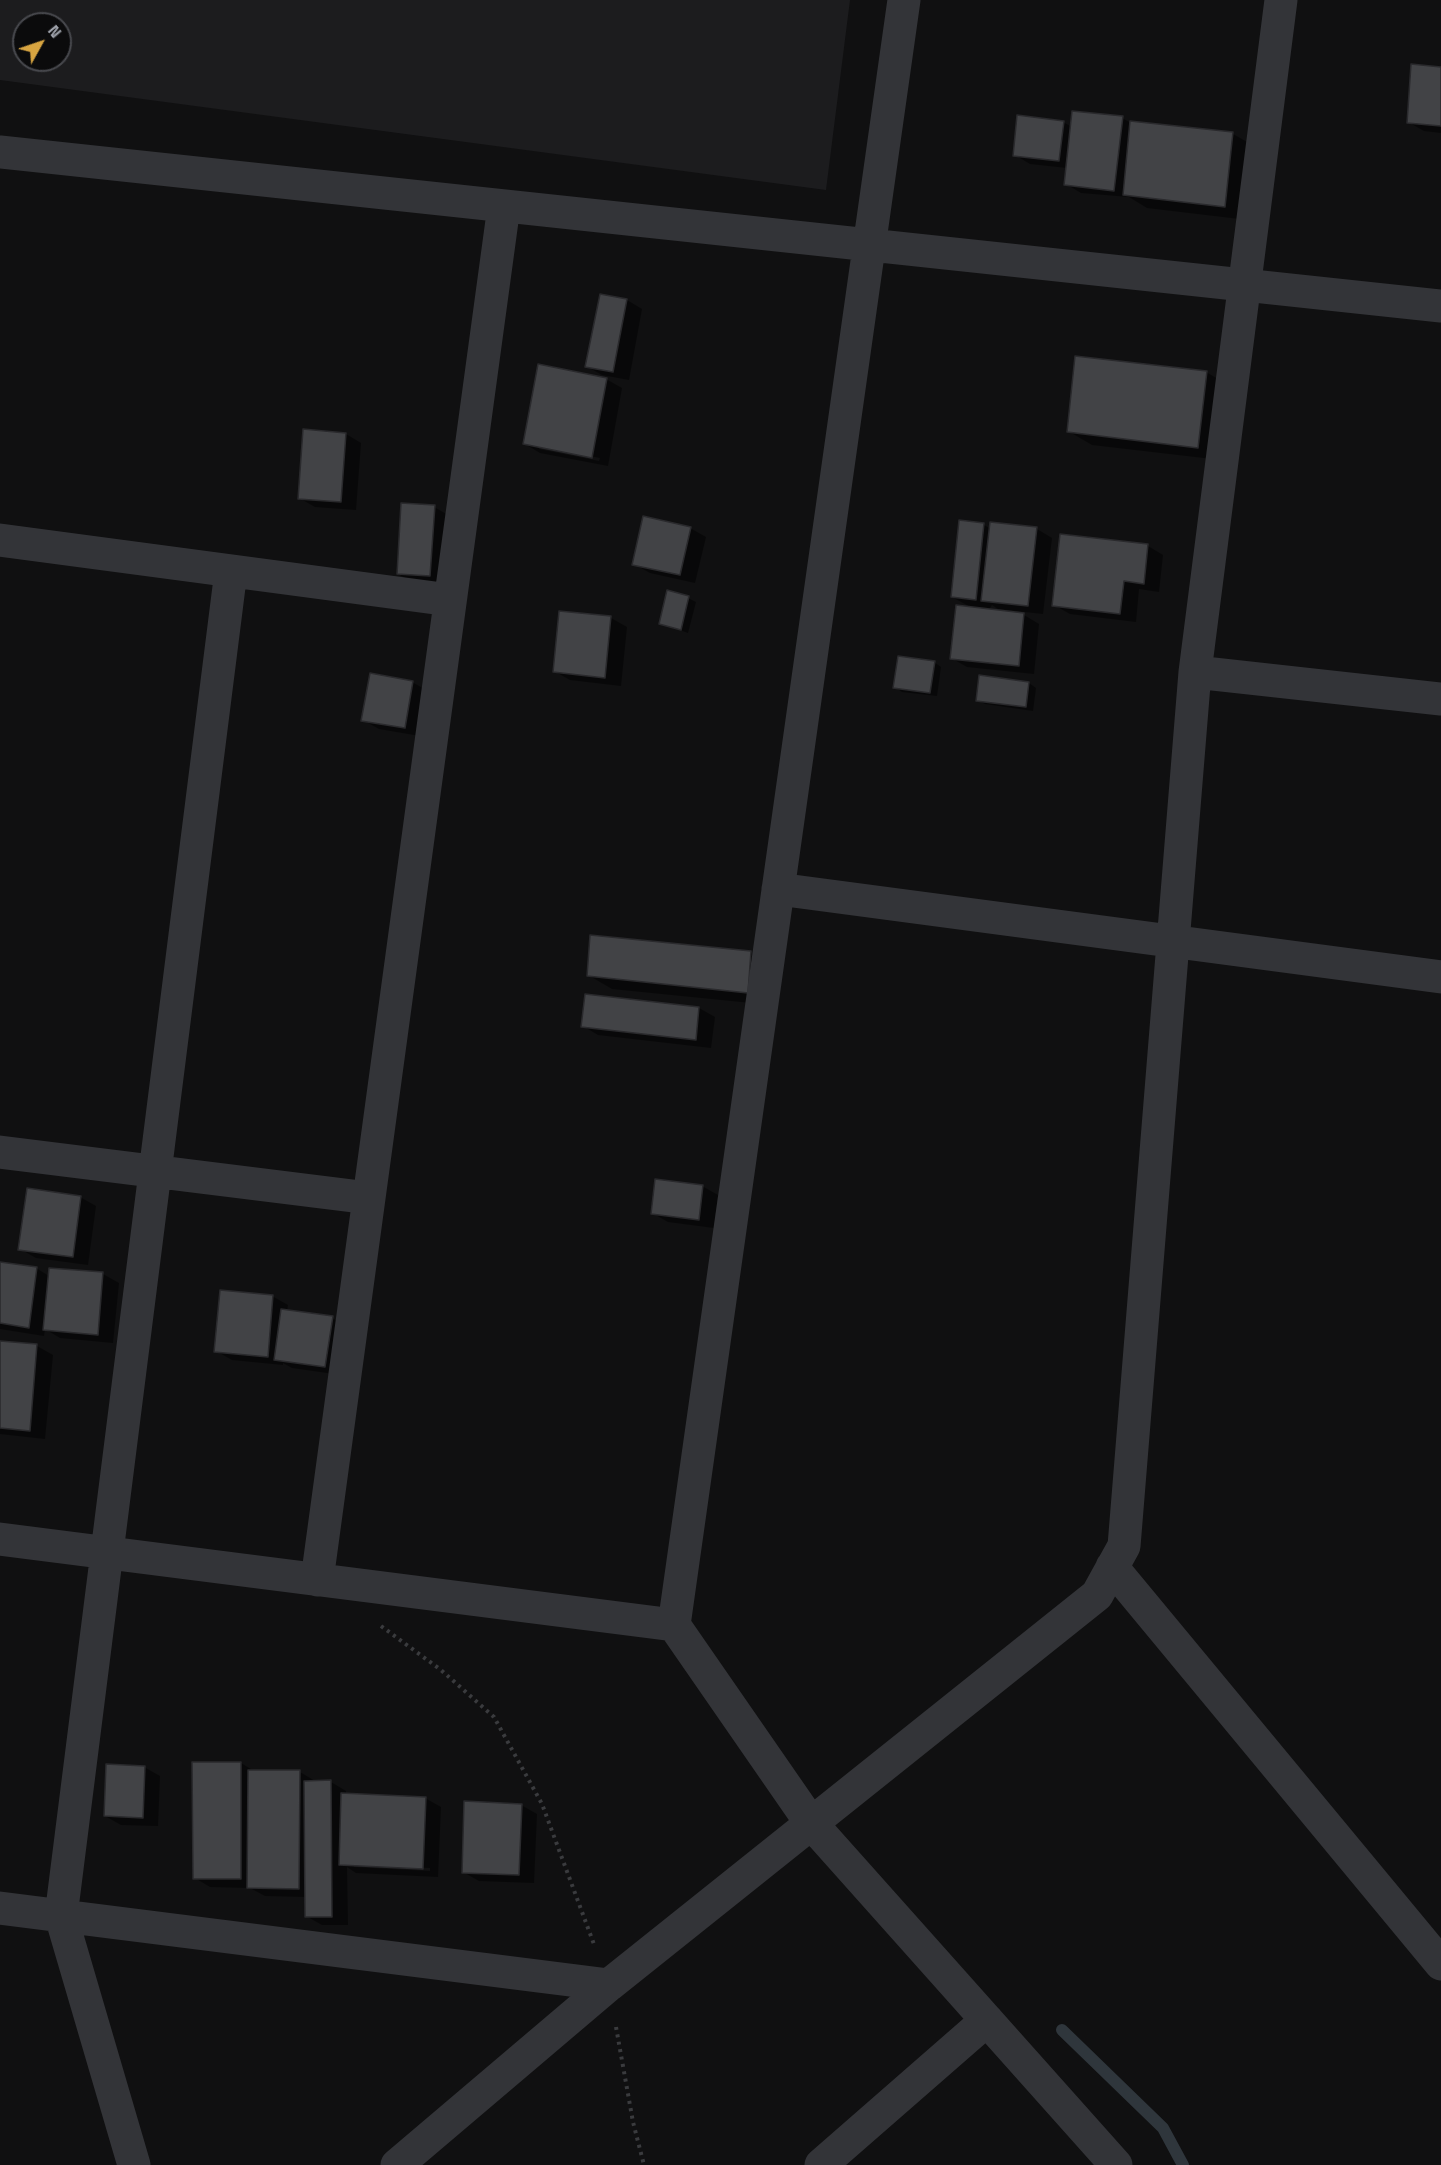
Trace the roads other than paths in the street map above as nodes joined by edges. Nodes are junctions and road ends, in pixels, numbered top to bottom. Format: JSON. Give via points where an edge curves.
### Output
{"nodes":[{"id":1,"x":904,"y":0,"type":"edge"},
{"id":2,"x":1281,"y":0,"type":"edge"},
{"id":3,"x":0,"y":152,"type":"edge"},
{"id":4,"x":504,"y":206,"type":"junction"},
{"id":5,"x":870,"y":245,"type":"junction"},
{"id":6,"x":1246,"y":285,"type":"junction"},
{"id":7,"x":1441,"y":306,"type":"edge"},
{"id":8,"x":0,"y":540,"type":"edge"},
{"id":9,"x":231,"y":571,"type":"junction"},
{"id":10,"x":450,"y":600,"type":"junction"},
{"id":11,"x":1195,"y":672,"type":"junction"},
{"id":12,"x":1441,"y":699,"type":"edge"},
{"id":13,"x":778,"y":890,"type":"junction"},
{"id":14,"x":1173,"y":941,"type":"junction"},
{"id":15,"x":1441,"y":977,"type":"edge"},
{"id":16,"x":0,"y":1152,"type":"edge"},
{"id":17,"x":155,"y":1172,"type":"junction"},
{"id":18,"x":369,"y":1198,"type":"junction"},
{"id":19,"x":0,"y":1539,"type":"edge"},
{"id":20,"x":106,"y":1553,"type":"junction"},
{"id":21,"x":1112,"y":1567,"type":"junction"},
{"id":22,"x":317,"y":1580,"type":"junction"},
{"id":23,"x":674,"y":1625,"type":"junction"},
{"id":24,"x":811,"y":1823,"type":"junction"},
{"id":25,"x":0,"y":1908,"type":"edge"},
{"id":26,"x":61,"y":1916,"type":"junction"},
{"id":27,"x":1441,"y":1964,"type":"edge"},
{"id":28,"x":609,"y":1985,"type":"junction"},
{"id":29,"x":987,"y":2020,"type":"junction"},
{"id":30,"x":134,"y":2165,"type":"edge"},
{"id":31,"x":397,"y":2165,"type":"edge"},
{"id":32,"x":821,"y":2165,"type":"edge"},
{"id":33,"x":1116,"y":2165,"type":"edge"}],
"edges":[{"from":1,"to":5,"type":"street"},
{"from":2,"to":6,"type":"street"},
{"from":3,"to":4,"type":"street"},
{"from":4,"to":5,"type":"street"},
{"from":4,"to":10,"type":"street"},
{"from":5,"to":6,"type":"street"},
{"from":5,"to":13,"type":"street"},
{"from":6,"to":7,"type":"street"},
{"from":6,"to":11,"type":"street"},
{"from":8,"to":9,"type":"street"},
{"from":9,"to":10,"type":"street"},
{"from":9,"to":17,"type":"street"},
{"from":10,"to":18,"type":"street"},
{"from":11,"to":12,"type":"street"},
{"from":11,"to":14,"type":"street"},
{"from":13,"to":14,"type":"street"},
{"from":13,"to":23,"type":"street"},
{"from":14,"to":15,"type":"street"},
{"from":14,"to":21,"type":"street","via":[[1124,1546]]},
{"from":16,"to":17,"type":"street"},
{"from":17,"to":18,"type":"street"},
{"from":17,"to":20,"type":"street"},
{"from":18,"to":22,"type":"street"},
{"from":19,"to":20,"type":"street"},
{"from":20,"to":22,"type":"street"},
{"from":20,"to":26,"type":"street"},
{"from":21,"to":24,"type":"street","via":[[1097,1595]]},
{"from":21,"to":27,"type":"street"},
{"from":22,"to":23,"type":"street"},
{"from":23,"to":24,"type":"street"},
{"from":24,"to":28,"type":"street"},
{"from":24,"to":29,"type":"street"},
{"from":25,"to":26,"type":"street"},
{"from":26,"to":28,"type":"street"},
{"from":26,"to":30,"type":"street"},
{"from":28,"to":31,"type":"street"},
{"from":29,"to":32,"type":"street"},
{"from":29,"to":33,"type":"street"}]}
